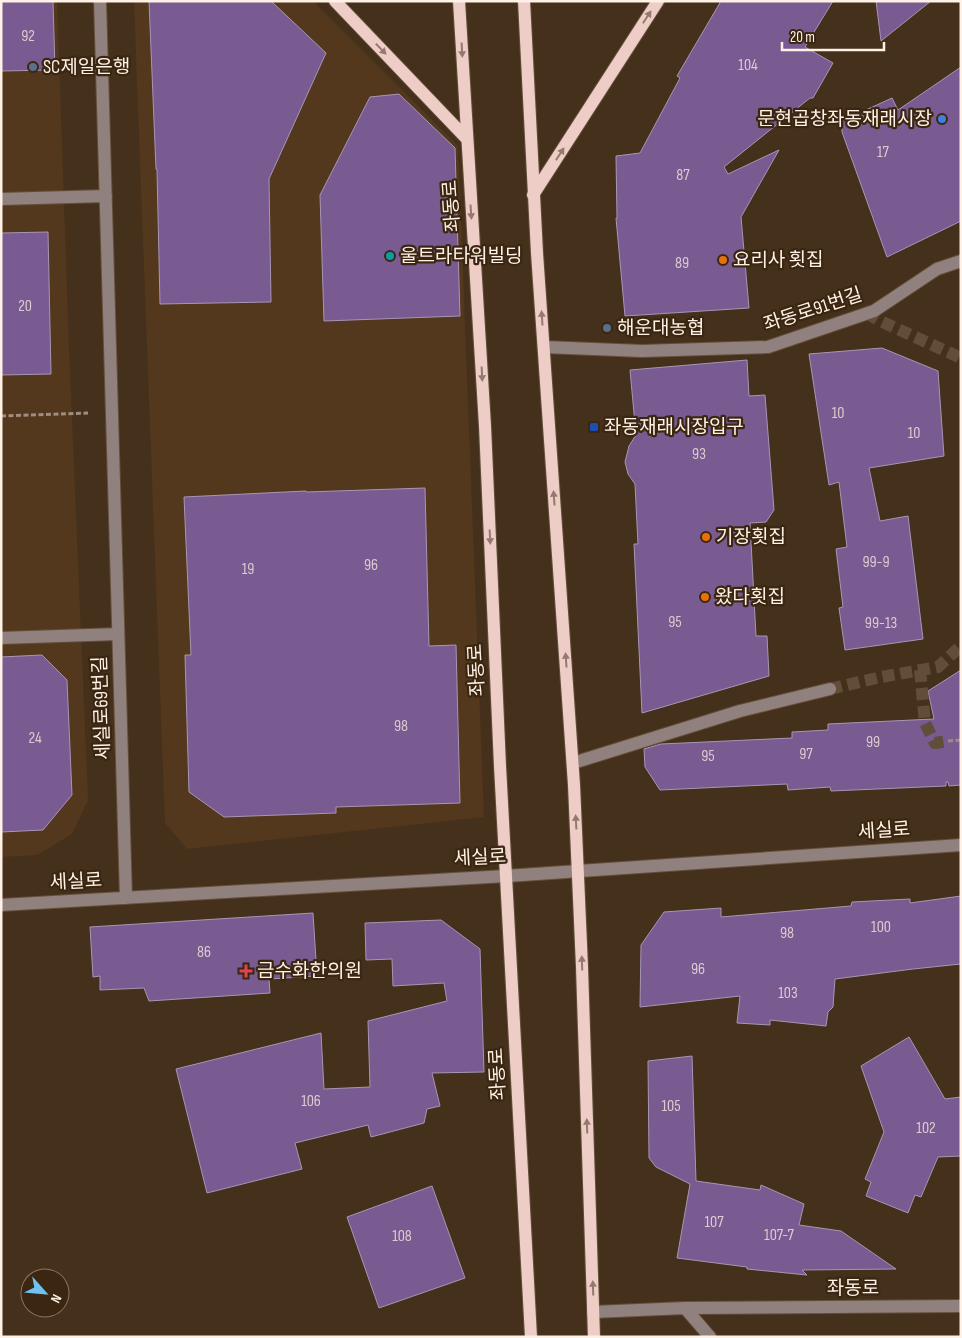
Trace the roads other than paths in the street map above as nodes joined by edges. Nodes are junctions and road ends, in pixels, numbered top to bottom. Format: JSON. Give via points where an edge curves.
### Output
{"nodes":[{"id":1,"x":100,"y":1,"type":"edge"},
{"id":2,"x":335,"y":1,"type":"edge"},
{"id":3,"x":459,"y":1,"type":"edge"},
{"id":4,"x":524,"y":1,"type":"edge"},
{"id":5,"x":658,"y":1,"type":"edge"},
{"id":6,"x":467,"y":140,"type":"junction"},
{"id":7,"x":533,"y":195,"type":"junction"},
{"id":8,"x":106,"y":196,"type":"junction"},
{"id":9,"x":1,"y":200,"type":"edge"},
{"id":10,"x":961,"y":261,"type":"edge"},
{"id":11,"x":544,"y":347,"type":"junction"},
{"id":12,"x":118,"y":634,"type":"junction"},
{"id":13,"x":1,"y":638,"type":"edge"},
{"id":14,"x":830,"y":689,"type":"tunnel mouth"},
{"id":15,"x":573,"y":763,"type":"junction"},
{"id":16,"x":961,"y":845,"type":"edge"},
{"id":17,"x":578,"y":871,"type":"junction"},
{"id":18,"x":506,"y":876,"type":"junction"},
{"id":19,"x":126,"y":898,"type":"junction"},
{"id":20,"x":1,"y":905,"type":"edge"},
{"id":21,"x":961,"y":1306,"type":"edge"},
{"id":22,"x":685,"y":1308,"type":"junction"},
{"id":23,"x":593,"y":1312,"type":"junction"},
{"id":24,"x":531,"y":1337,"type":"edge"},
{"id":25,"x":594,"y":1337,"type":"edge"},
{"id":26,"x":710,"y":1337,"type":"edge"}],
"edges":[{"from":1,"to":8,"type":"street"},
{"from":2,"to":6,"type":"main road","one_way":true},
{"from":3,"to":6,"type":"main road","name":"좌동로","one_way":true},
{"from":4,"to":7,"type":"main road"},
{"from":7,"to":5,"type":"main road","one_way":true},
{"from":6,"to":18,"type":"main road","name":"좌동로","one_way":true,"via":[[485,426]]},
{"from":11,"to":7,"type":"main road","one_way":true},
{"from":8,"to":9,"type":"street"},
{"from":8,"to":12,"type":"street"},
{"from":10,"to":11,"type":"street","name":"좌동로91번길","via":[[937,270],[874,311],[768,347],[642,351]]},
{"from":15,"to":11,"type":"main road","one_way":true},
{"from":12,"to":13,"type":"street","name":"세실로69번길"},
{"from":12,"to":19,"type":"street","name":"세실로69번길"},
{"from":14,"to":15,"type":"street","via":[[740,711]]},
{"from":17,"to":15,"type":"main road","one_way":true},
{"from":16,"to":17,"type":"street","name":"세실로"},
{"from":17,"to":18,"type":"street","name":"세실로"},
{"from":23,"to":17,"type":"main road","one_way":true},
{"from":18,"to":19,"type":"street","name":"세실로"},
{"from":18,"to":24,"type":"main road","name":"좌동로"},
{"from":19,"to":20,"type":"street","name":"세실로"},
{"from":21,"to":22,"type":"street","name":"좌동로"},
{"from":22,"to":23,"type":"street","name":"좌동로"},
{"from":22,"to":26,"type":"street"},
{"from":23,"to":25,"type":"main road"}]}
